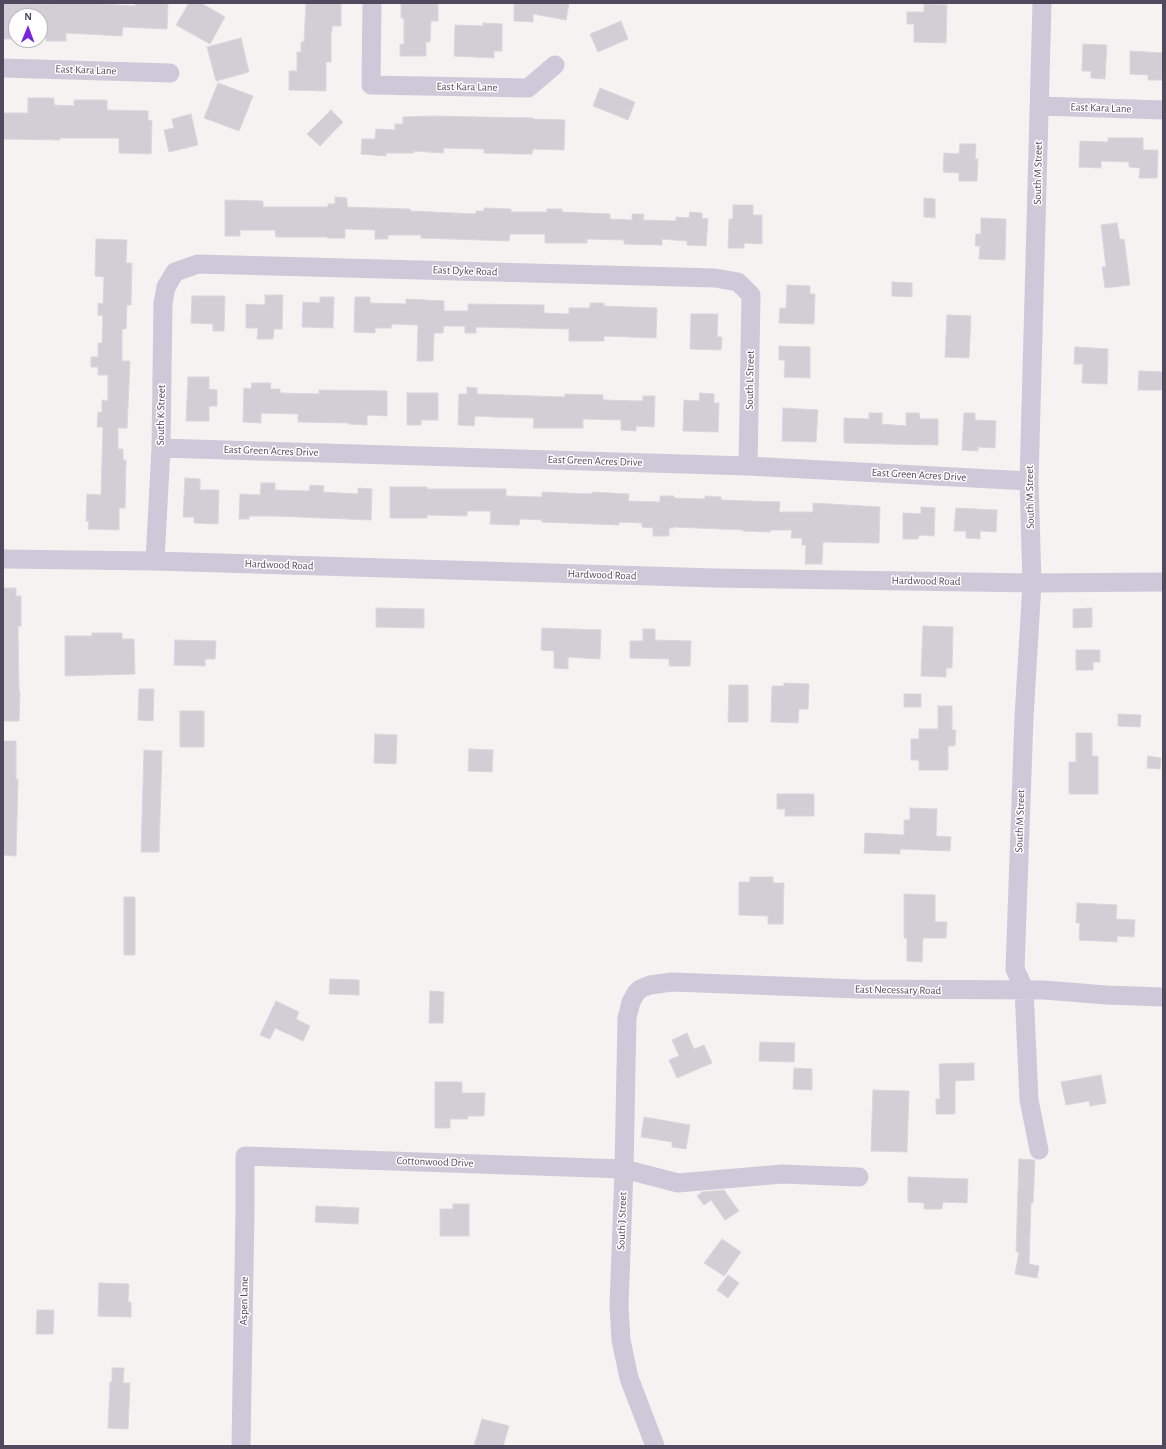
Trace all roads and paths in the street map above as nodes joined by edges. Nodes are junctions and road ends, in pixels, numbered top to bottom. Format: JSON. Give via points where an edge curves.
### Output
{"nodes":[{"id":1,"x":372,"y":3,"type":"edge"},
{"id":2,"x":1042,"y":3,"type":"edge"},
{"id":3,"x":556,"y":65,"type":"dead end"},
{"id":4,"x":3,"y":68,"type":"edge"},
{"id":5,"x":170,"y":73,"type":"dead end"},
{"id":6,"x":1040,"y":106,"type":"junction"},
{"id":7,"x":1163,"y":110,"type":"edge"},
{"id":8,"x":175,"y":272,"type":"joint"},
{"id":9,"x":751,"y":295,"type":"joint"},
{"id":10,"x":161,"y":448,"type":"junction"},
{"id":11,"x":748,"y":466,"type":"junction"},
{"id":12,"x":1029,"y":481,"type":"junction"},
{"id":13,"x":3,"y":559,"type":"edge"},
{"id":14,"x":155,"y":561,"type":"junction"},
{"id":15,"x":1032,"y":582,"type":"junction"},
{"id":16,"x":1163,"y":582,"type":"edge"},
{"id":17,"x":1024,"y":990,"type":"junction"},
{"id":18,"x":636,"y":993,"type":"joint"},
{"id":19,"x":1163,"y":997,"type":"edge"},
{"id":20,"x":1039,"y":1150,"type":"dead end"},
{"id":21,"x":245,"y":1156,"type":"joint"},
{"id":22,"x":624,"y":1168,"type":"junction"},
{"id":23,"x":859,"y":1177,"type":"dead end"},
{"id":24,"x":240,"y":1446,"type":"edge"},
{"id":25,"x":655,"y":1446,"type":"edge"}],
"edges":[{"from":1,"to":3,"type":"street","name":"East Kara Lane","via":[[371,85],[528,88]]},
{"from":2,"to":6,"type":"street","name":"South M Street"},
{"from":4,"to":5,"type":"street","name":"East Kara Lane"},
{"from":6,"to":7,"type":"street","name":"East Kara Lane"},
{"from":6,"to":12,"type":"street","name":"South M Street"},
{"from":8,"to":9,"type":"street","name":"East Dyke Road","via":[[198,264],[715,278],[738,282]]},
{"from":8,"to":10,"type":"street","name":"South K Street","via":[[166,286],[163,303]]},
{"from":9,"to":11,"type":"street","name":"South L Street"},
{"from":10,"to":11,"type":"street","name":"East Green Acres Drive"},
{"from":10,"to":14,"type":"street","name":"South K Street"},
{"from":11,"to":12,"type":"street","name":"East Green Acres Drive"},
{"from":12,"to":15,"type":"street","name":"South M Street"},
{"from":13,"to":14,"type":"street","name":"Hardwood Road"},
{"from":14,"to":15,"type":"street","name":"Hardwood Road","via":[[715,578]]},
{"from":15,"to":16,"type":"street","name":"Hardwood Road"},
{"from":15,"to":17,"type":"street","name":"South M Street","via":[[1024,717],[1015,969]]},
{"from":17,"to":18,"type":"street","name":"East Necessary Road","via":[[859,989],[672,982],[650,985]]},
{"from":17,"to":19,"type":"street","name":"East Necessary Road"},
{"from":17,"to":20,"type":"street","via":[[1029,1100]]},
{"from":18,"to":22,"type":"street","name":"South J Street","via":[[627,1018]]},
{"from":21,"to":22,"type":"street","name":"Cottonwood Drive"},
{"from":21,"to":24,"type":"street","name":"Aspen Lane"},
{"from":22,"to":23,"type":"street","name":"Cottonwood Drive","via":[[678,1183],[782,1174]]},
{"from":22,"to":25,"type":"street","name":"South J Street","via":[[619,1306],[621,1340],[629,1378]]}]}
